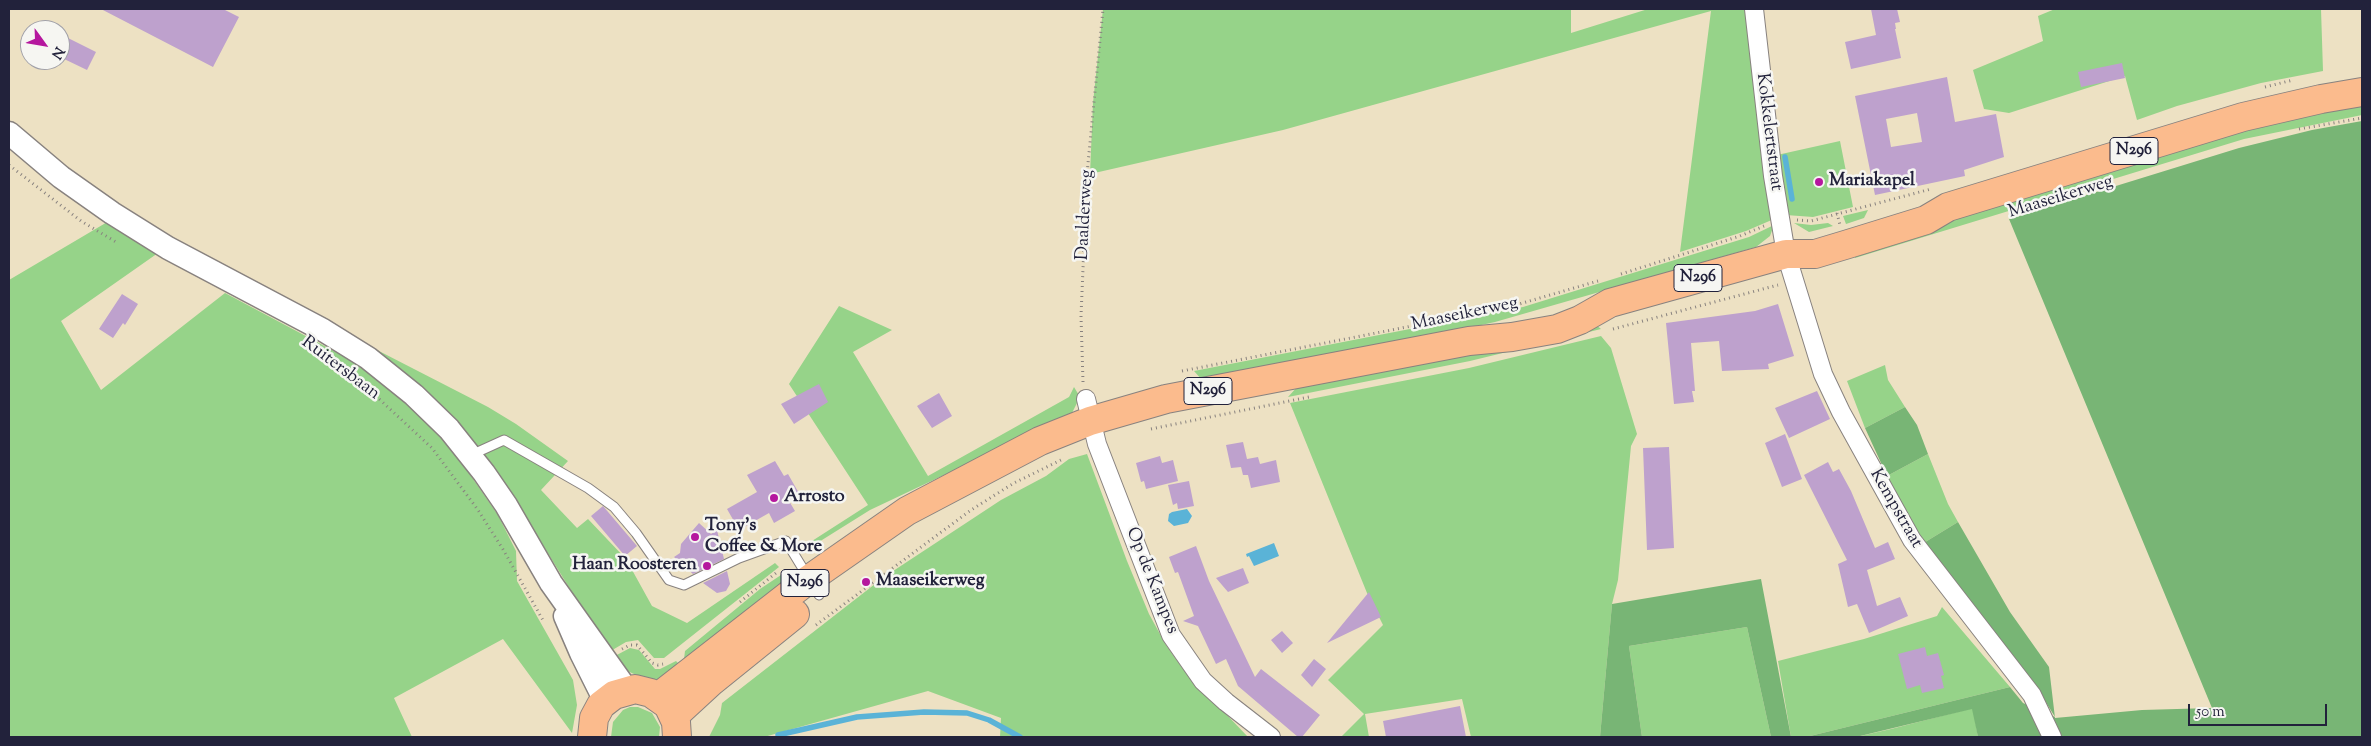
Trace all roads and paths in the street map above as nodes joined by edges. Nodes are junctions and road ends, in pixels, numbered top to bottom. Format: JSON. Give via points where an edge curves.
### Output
{"nodes":[{"id":1,"x":1103,"y":9,"type":"edge"},
{"id":2,"x":1754,"y":9,"type":"edge"},
{"id":3,"x":2362,"y":92,"type":"edge"},
{"id":4,"x":2362,"y":118,"type":"edge"},
{"id":5,"x":2298,"y":130,"type":"dead end"},
{"id":6,"x":9,"y":133,"type":"edge"},
{"id":7,"x":9,"y":165,"type":"edge"},
{"id":8,"x":1837,"y":213,"type":"dead end"},
{"id":9,"x":1780,"y":220,"type":"junction"},
{"id":10,"x":118,"y":243,"type":"dead end"},
{"id":11,"x":1786,"y":254,"type":"junction"},
{"id":12,"x":1620,"y":275,"type":"dead end"},
{"id":13,"x":1606,"y":292,"type":"junction"},
{"id":14,"x":344,"y":368,"type":"dead end"},
{"id":15,"x":1180,"y":372,"type":"dead end"},
{"id":16,"x":1091,"y":421,"type":"junction"},
{"id":17,"x":472,"y":455,"type":"junction"},
{"id":18,"x":814,"y":588,"type":"junction"},
{"id":19,"x":547,"y":626,"type":"dead end"},
{"id":20,"x":808,"y":631,"type":"dead end"},
{"id":21,"x":617,"y":652,"type":"dead end"},
{"id":22,"x":665,"y":663,"type":"dead end"},
{"id":23,"x":616,"y":695,"type":"junction"},
{"id":24,"x":670,"y":717,"type":"edge"},
{"id":25,"x":592,"y":737,"type":"edge"},
{"id":26,"x":1271,"y":737,"type":"edge"},
{"id":27,"x":2052,"y":737,"type":"edge"}],
"edges":[{"from":1,"to":16,"type":"path","name":"Daalderweg","via":[[1087,174],[1082,306],[1083,385]]},
{"from":2,"to":9,"type":"street","name":"Kokkelertstraat"},
{"from":3,"to":11,"type":"main road","name":"Maaseikerweg","number":"N296","via":[[2243,117],[1948,207],[1926,220],[1815,254]]},
{"from":4,"to":5,"type":"path"},
{"from":6,"to":17,"type":"street","name":"Ruitersbaan","via":[[60,177],[112,213],[168,248],[323,330],[368,358],[414,395]]},
{"from":7,"to":10,"type":"path","via":[[81,221]]},
{"from":8,"to":9,"type":"path","via":[[1811,221]]},
{"from":9,"to":11,"type":"street","name":"Kokkelertstraat"},
{"from":9,"to":12,"type":"path"},
{"from":11,"to":13,"type":"main road","name":"Maaseikerweg","number":"N296"},
{"from":11,"to":27,"type":"street","name":"Kempstraat","via":[[1823,374],[1903,526],[1930,567],[2032,695]]},
{"from":13,"to":15,"type":"path","name":"Maaseikerweg","via":[[1509,307]]},
{"from":13,"to":16,"type":"main road","name":"Maaseikerweg","number":"N296","via":[[1574,306],[1509,323],[1469,341],[1166,400]]},
{"from":14,"to":19,"type":"path","name":"Ruitersbaan","via":[[432,448],[478,510]]},
{"from":16,"to":18,"type":"main road","name":"Maaseikerweg","number":"N296","via":[[1040,441],[961,484],[913,524]]},
{"from":16,"to":20,"type":"path","via":[[1014,484],[970,510]]},
{"from":16,"to":26,"type":"street","name":"Op de Kampes","via":[[1171,635],[1203,680]]},
{"from":17,"to":18,"type":"lane","via":[[504,440],[588,488],[614,507],[669,580],[684,585],[740,558],[786,541]]},
{"from":17,"to":23,"type":"street","name":"Ruitersbaan","via":[[506,506]]},
{"from":18,"to":24,"type":"main road","name":"Maaseikerweg","number":"N296"},
{"from":21,"to":22,"type":"path","via":[[635,644],[652,663]]},
{"from":23,"to":24,"type":"main road","number":"N296","via":[[643,690]]},
{"from":23,"to":25,"type":"main road","via":[[594,718]]}]}
